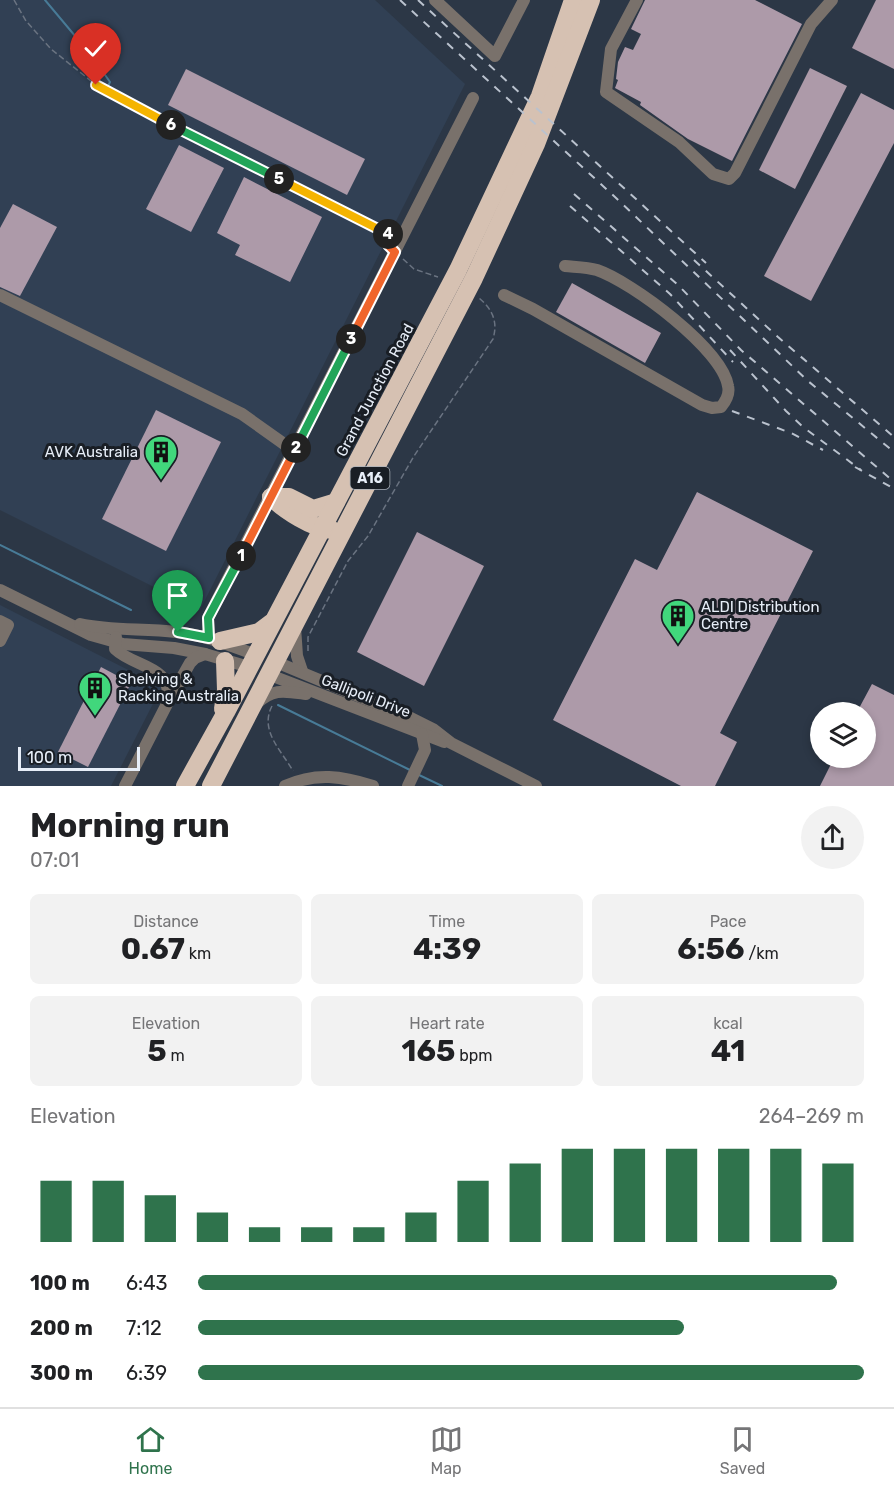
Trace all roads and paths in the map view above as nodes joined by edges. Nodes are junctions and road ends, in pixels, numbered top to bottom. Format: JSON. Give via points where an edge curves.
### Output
{"nodes":[{"id":1,"x":15,"y":0,"type":"edge"},
{"id":2,"x":435,"y":0,"type":"edge"},
{"id":3,"x":524,"y":0,"type":"edge"},
{"id":4,"x":573,"y":0,"type":"edge"},
{"id":5,"x":591,"y":0,"type":"edge"},
{"id":6,"x":637,"y":0,"type":"edge"},
{"id":7,"x":832,"y":0,"type":"edge"},
{"id":8,"x":474,"y":98,"type":"dead end"},
{"id":9,"x":546,"y":101,"type":"junction"},
{"id":10,"x":395,"y":252,"type":"junction"},
{"id":11,"x":565,"y":266,"type":"dead end"},
{"id":12,"x":460,"y":284,"type":"junction"},
{"id":13,"x":504,"y":295,"type":"dead end"},
{"id":14,"x":0,"y":296,"type":"edge"},
{"id":15,"x":294,"y":451,"type":"junction"},
{"id":16,"x":271,"y":497,"type":"junction"},
{"id":17,"x":336,"y":502,"type":"junction"},
{"id":18,"x":347,"y":522,"type":"junction"},
{"id":19,"x":322,"y":530,"type":"junction"},
{"id":20,"x":348,"y":561,"type":"dead end"},
{"id":21,"x":0,"y":590,"type":"edge"},
{"id":22,"x":47,"y":614,"type":"junction"},
{"id":23,"x":0,"y":621,"type":"edge"},
{"id":24,"x":273,"y":622,"type":"junction"},
{"id":25,"x":295,"y":626,"type":"junction"},
{"id":26,"x":122,"y":630,"type":"junction"},
{"id":27,"x":214,"y":640,"type":"junction"},
{"id":28,"x":0,"y":641,"type":"edge"},
{"id":29,"x":114,"y":642,"type":"junction"},
{"id":30,"x":205,"y":654,"type":"junction"},
{"id":31,"x":225,"y":661,"type":"junction"},
{"id":32,"x":252,"y":661,"type":"junction"},
{"id":33,"x":273,"y":669,"type":"junction"},
{"id":34,"x":302,"y":671,"type":"junction"},
{"id":35,"x":334,"y":699,"type":"junction"},
{"id":36,"x":168,"y":702,"type":"junction"},
{"id":37,"x":254,"y":705,"type":"junction"},
{"id":38,"x":220,"y":723,"type":"junction"},
{"id":39,"x":422,"y":734,"type":"junction"},
{"id":40,"x":451,"y":743,"type":"junction"},
{"id":41,"x":410,"y":783,"type":"edge"},
{"id":42,"x":125,"y":786,"type":"edge"},
{"id":43,"x":185,"y":786,"type":"edge"},
{"id":44,"x":211,"y":786,"type":"edge"},
{"id":45,"x":285,"y":786,"type":"edge"},
{"id":46,"x":373,"y":786,"type":"edge"},
{"id":47,"x":536,"y":786,"type":"edge"}],
"edges":[{"from":1,"to":10,"type":"path","via":[[26,21],[51,49],[96,85],[390,236],[388,245]]},
{"from":2,"to":3,"type":"street","via":[[495,56]]},
{"from":4,"to":9,"type":"highway","name":"Grand Junction Road","number":"A16"},
{"from":5,"to":9,"type":"highway","name":"Grand Junction Road","number":"A16"},
{"from":6,"to":7,"type":"street","via":[[611,49],[606,92],[679,142],[713,174],[729,179],[811,24]]},
{"from":8,"to":10,"type":"street"},
{"from":9,"to":12,"type":"highway","name":"Grand Junction Road","number":"A16"},
{"from":10,"to":12,"type":"path","via":[[414,269]]},
{"from":10,"to":15,"type":"street"},
{"from":11,"to":13,"type":"street","via":[[597,270],[636,291],[680,324],[722,369],[729,387],[722,407],[702,405]]},
{"from":12,"to":17,"type":"highway","name":"Grand Junction Road","number":"A16"},
{"from":12,"to":18,"type":"highway","name":"Grand Junction Road","number":"A16"},
{"from":12,"to":20,"type":"path","via":[[489,308],[495,319],[493,339],[414,456],[368,536]]},
{"from":14,"to":15,"type":"street","via":[[242,414]]},
{"from":15,"to":16,"type":"street"},
{"from":16,"to":17,"type":"highway","via":[[289,497],[313,509]]},
{"from":16,"to":19,"type":"highway","via":[[282,508]]},
{"from":16,"to":27,"type":"street","via":[[208,618]]},
{"from":17,"to":19,"type":"highway","name":"Grand Junction Road","number":"A16"},
{"from":18,"to":19,"type":"highway","via":[[333,530]]},
{"from":18,"to":25,"type":"highway","name":"Grand Junction Road","number":"A16"},
{"from":19,"to":24,"type":"highway","name":"Grand Junction Road","number":"A16"},
{"from":21,"to":22,"type":"street"},
{"from":22,"to":26,"type":"street","via":[[91,627]]},
{"from":22,"to":29,"type":"street"},
{"from":23,"to":28,"type":"street","via":[[8,625]]},
{"from":24,"to":27,"type":"highway","via":[[259,632]]},
{"from":24,"to":32,"type":"highway","name":"Grand Junction Road","number":"A16"},
{"from":25,"to":33,"type":"highway","name":"Grand Junction Road","number":"A16"},
{"from":25,"to":34,"type":"street"},
{"from":26,"to":27,"type":"street","via":[[178,632]]},
{"from":26,"to":29,"type":"street"},
{"from":27,"to":32,"type":"street"},
{"from":29,"to":30,"type":"street"},
{"from":29,"to":36,"type":"street","via":[[120,654],[166,680]]},
{"from":30,"to":31,"type":"street"},
{"from":30,"to":36,"type":"street","via":[[190,663]]},
{"from":31,"to":32,"type":"street"},
{"from":31,"to":38,"type":"highway","via":[[226,690]]},
{"from":32,"to":33,"type":"highway"},
{"from":32,"to":38,"type":"highway","name":"Grand Junction Road","number":"A16"},
{"from":33,"to":34,"type":"street","name":"Gallipoli Drive"},
{"from":33,"to":35,"type":"street","name":"Gallipoli Drive"},
{"from":33,"to":37,"type":"highway","name":"Grand Junction Road","number":"A16"},
{"from":34,"to":40,"type":"street","name":"Gallipoli Drive","via":[[411,718]]},
{"from":35,"to":37,"type":"street","via":[[271,692]]},
{"from":35,"to":39,"type":"street","name":"Gallipoli Drive"},
{"from":36,"to":42,"type":"street"},
{"from":37,"to":44,"type":"highway","name":"Grand Junction Road","number":"A16"},
{"from":38,"to":43,"type":"highway","name":"Grand Junction Road","number":"A16"},
{"from":39,"to":40,"type":"street","name":"Gallipoli Drive"},
{"from":39,"to":41,"type":"street","via":[[426,750]]},
{"from":40,"to":47,"type":"street","name":"Gallipoli Drive"},
{"from":45,"to":46,"type":"street","via":[[313,777],[346,777]]}]}
